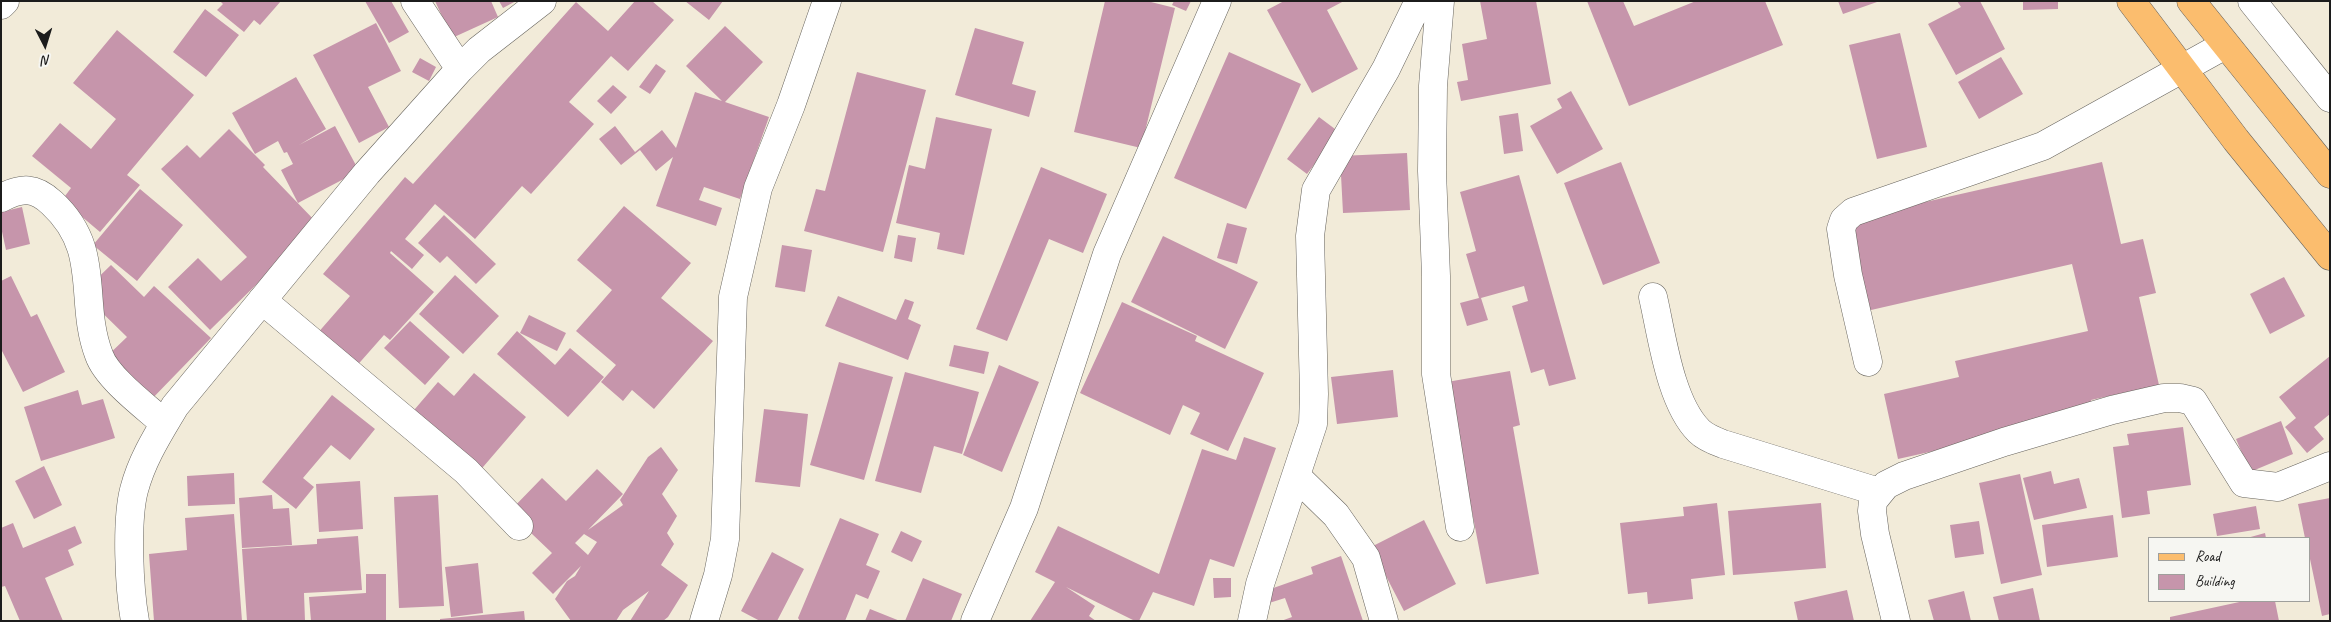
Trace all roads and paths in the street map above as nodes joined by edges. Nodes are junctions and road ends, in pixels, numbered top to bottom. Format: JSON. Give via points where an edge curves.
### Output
{"nodes":[{"id":1,"x":6,"y":1,"type":"edge"},
{"id":2,"x":415,"y":1,"type":"edge"},
{"id":3,"x":542,"y":1,"type":"edge"},
{"id":4,"x":827,"y":1,"type":"edge"},
{"id":5,"x":1217,"y":1,"type":"edge"},
{"id":6,"x":1419,"y":1,"type":"edge"},
{"id":7,"x":1440,"y":1,"type":"edge"},
{"id":8,"x":2131,"y":1,"type":"edge"},
{"id":9,"x":2191,"y":1,"type":"edge"},
{"id":10,"x":2252,"y":1,"type":"edge"},
{"id":11,"x":1,"y":5,"type":"edge"},
{"id":12,"x":2226,"y":45,"type":"junction"},
{"id":13,"x":460,"y":69,"type":"junction"},
{"id":14,"x":2183,"y":70,"type":"junction"},
{"id":15,"x":2330,"y":98,"type":"edge"},
{"id":16,"x":2330,"y":174,"type":"edge"},
{"id":17,"x":1,"y":198,"type":"edge"},
{"id":18,"x":2330,"y":256,"type":"edge"},
{"id":19,"x":1653,"y":297,"type":"dead end"},
{"id":20,"x":262,"y":300,"type":"junction"},
{"id":21,"x":1868,"y":362,"type":"dead end"},
{"id":22,"x":164,"y":423,"type":"junction"},
{"id":23,"x":2330,"y":466,"type":"edge"},
{"id":24,"x":1297,"y":477,"type":"junction"},
{"id":25,"x":1879,"y":492,"type":"junction"},
{"id":26,"x":519,"y":526,"type":"dead end"},
{"id":27,"x":1460,"y":527,"type":"dead end"},
{"id":28,"x":134,"y":621,"type":"edge"},
{"id":29,"x":704,"y":621,"type":"edge"},
{"id":30,"x":975,"y":621,"type":"edge"},
{"id":31,"x":1252,"y":621,"type":"edge"},
{"id":32,"x":1384,"y":621,"type":"edge"},
{"id":33,"x":1896,"y":621,"type":"edge"}],
"edges":[{"from":1,"to":11,"type":"street"},
{"from":2,"to":13,"type":"street"},
{"from":3,"to":13,"type":"street"},
{"from":4,"to":29,"type":"street","via":[[758,188],[734,289],[725,539]]},
{"from":5,"to":30,"type":"street","via":[[1107,254],[1024,508]]},
{"from":6,"to":24,"type":"street","via":[[1386,69],[1316,190],[1310,236],[1313,424]]},
{"from":7,"to":27,"type":"street","via":[[1433,86],[1436,374]]},
{"from":8,"to":14,"type":"main road"},
{"from":9,"to":12,"type":"main road"},
{"from":10,"to":15,"type":"street"},
{"from":12,"to":14,"type":"street"},
{"from":12,"to":16,"type":"main road"},
{"from":13,"to":20,"type":"street","via":[[367,173]]},
{"from":14,"to":18,"type":"main road"},
{"from":14,"to":21,"type":"street","via":[[2043,146],[1854,212],[1844,220],[1841,229],[1848,275]]},
{"from":17,"to":22,"type":"street","via":[[20,191],[41,192],[76,230],[85,258],[99,357],[117,380]]},
{"from":19,"to":25,"type":"street","via":[[1672,380],[1688,416],[1700,432],[1723,444]]},
{"from":20,"to":22,"type":"street","via":[[174,406]]},
{"from":20,"to":26,"type":"street","via":[[466,472]]},
{"from":22,"to":28,"type":"street","via":[[134,491],[130,530]]},
{"from":23,"to":25,"type":"street","via":[[2278,487],[2244,484],[2194,401],[2164,398],[2004,442],[1904,476]]},
{"from":24,"to":31,"type":"street","via":[[1260,584]]},
{"from":24,"to":32,"type":"street","via":[[1336,515],[1366,558]]},
{"from":25,"to":33,"type":"street","via":[[1873,506],[1875,534]]}]}
